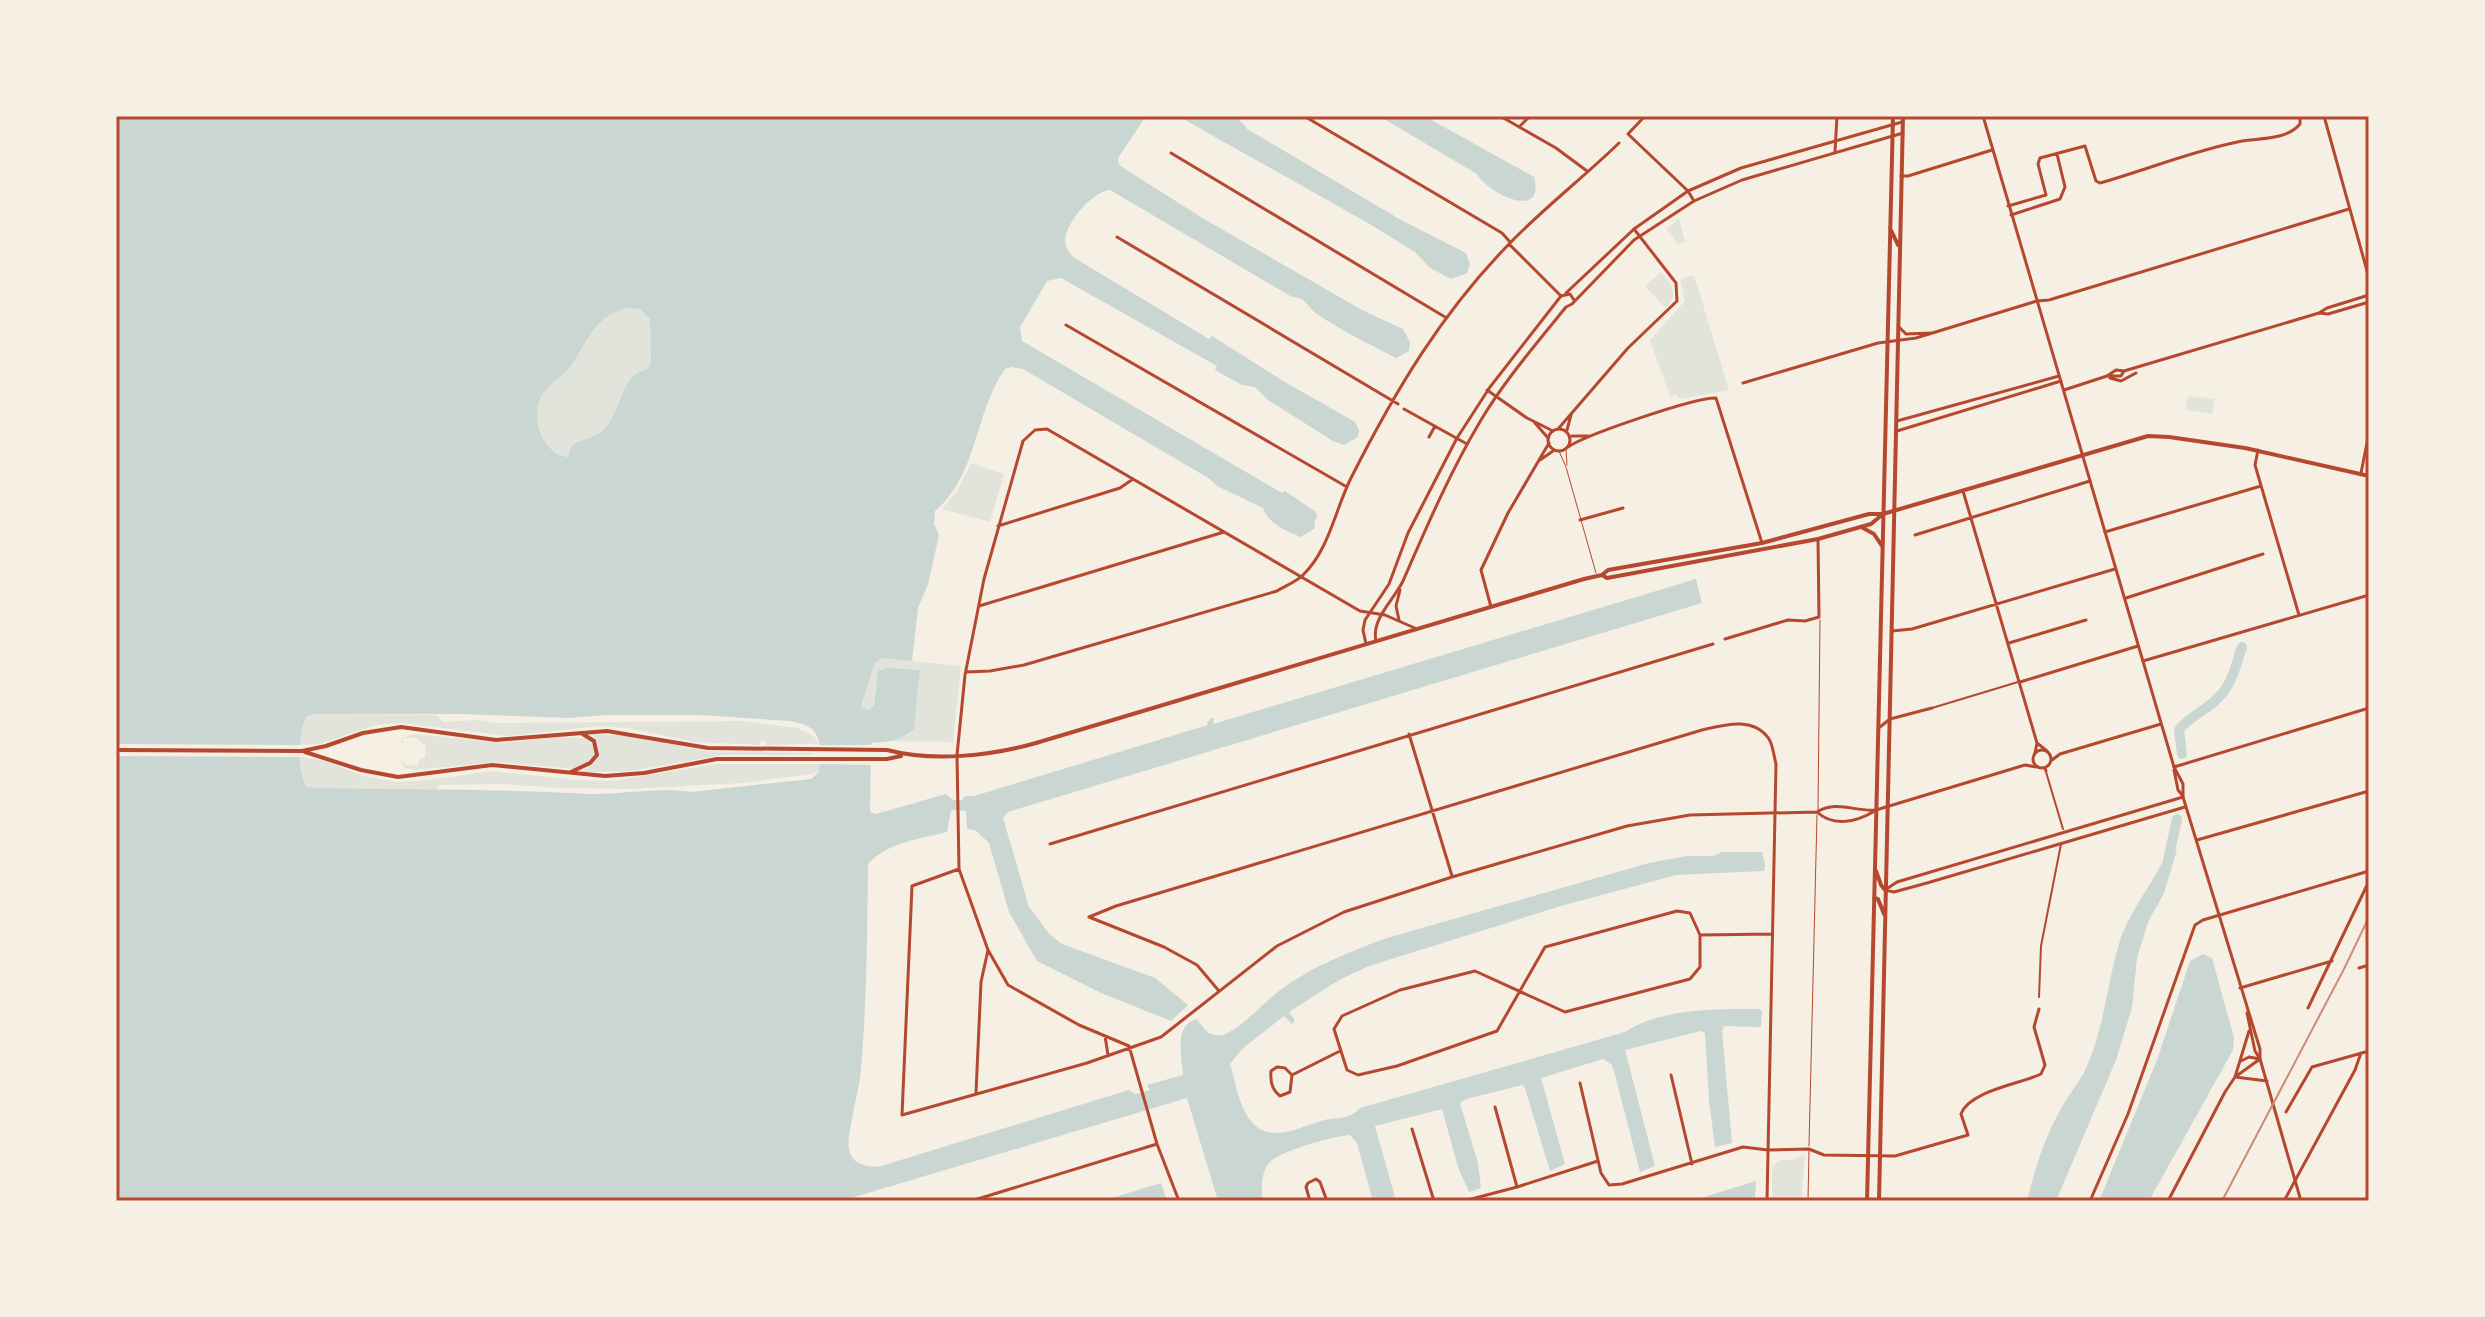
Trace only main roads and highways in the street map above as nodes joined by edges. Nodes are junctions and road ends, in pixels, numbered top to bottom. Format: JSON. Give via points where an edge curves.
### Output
{"nodes":[{"id":1,"x":1893,"y":116,"type":"edge"},
{"id":2,"x":1903,"y":119,"type":"edge"},
{"id":3,"x":1890,"y":228,"type":"junction"},
{"id":4,"x":1900,"y":251,"type":"junction"},
{"id":5,"x":2369,"y":476,"type":"edge"},
{"id":6,"x":1895,"y":511,"type":"junction"},
{"id":7,"x":1883,"y":514,"type":"junction"},
{"id":8,"x":1824,"y":527,"type":"junction"},
{"id":9,"x":1861,"y":527,"type":"junction"},
{"id":10,"x":1812,"y":540,"type":"junction"},
{"id":11,"x":1882,"y":546,"type":"junction"},
{"id":12,"x":1711,"y":552,"type":"junction"},
{"id":13,"x":1691,"y":555,"type":"junction"},
{"id":14,"x":1702,"y":561,"type":"junction"},
{"id":15,"x":1693,"y":563,"type":"junction"},
{"id":16,"x":1599,"y":575,"type":"junction"},
{"id":17,"x":578,"y":732,"type":"junction"},
{"id":18,"x":116,"y":750,"type":"edge"},
{"id":19,"x":302,"y":751,"type":"junction"},
{"id":20,"x":904,"y":755,"type":"junction"},
{"id":21,"x":565,"y":774,"type":"junction"},
{"id":22,"x":1875,"y":865,"type":"junction"},
{"id":23,"x":1885,"y":890,"type":"junction"},
{"id":24,"x":1874,"y":898,"type":"junction"},
{"id":25,"x":1886,"y":920,"type":"junction"},
{"id":26,"x":1867,"y":1201,"type":"edge"},
{"id":27,"x":1879,"y":1201,"type":"edge"}],
"edges":[{"from":1,"to":3,"type":"main road"},
{"from":2,"to":4,"type":"main road"},
{"from":3,"to":4,"type":"main road"},
{"from":3,"to":7,"type":"main road"},
{"from":4,"to":6,"type":"main road"},
{"from":5,"to":6,"type":"main road","via":[[2258,450],[2152,436]]},
{"from":6,"to":7,"type":"main road"},
{"from":6,"to":23,"type":"main road"},
{"from":7,"to":8,"type":"main road"},
{"from":7,"to":9,"type":"main road"},
{"from":7,"to":11,"type":"main road"},
{"from":8,"to":10,"type":"main road"},
{"from":8,"to":12,"type":"main road"},
{"from":9,"to":10,"type":"main road"},
{"from":9,"to":11,"type":"main road"},
{"from":10,"to":14,"type":"main road"},
{"from":11,"to":22,"type":"main road"},
{"from":12,"to":13,"type":"main road"},
{"from":12,"to":14,"type":"main road"},
{"from":13,"to":15,"type":"main road"},
{"from":13,"to":16,"type":"main road"},
{"from":14,"to":15,"type":"main road"},
{"from":15,"to":16,"type":"main road"},
{"from":16,"to":20,"type":"main road","via":[[1015,749]]},
{"from":17,"to":19,"type":"main road","via":[[506,740],[393,728]]},
{"from":17,"to":20,"type":"main road","via":[[619,732],[708,748]]},
{"from":17,"to":21,"type":"main road","via":[[592,738],[597,755]]},
{"from":18,"to":19,"type":"main road"},
{"from":19,"to":21,"type":"main road","via":[[398,777],[492,765]]},
{"from":20,"to":21,"type":"main road","via":[[717,759],[626,775]]},
{"from":22,"to":23,"type":"main road"},
{"from":22,"to":24,"type":"main road"},
{"from":23,"to":25,"type":"main road"},
{"from":24,"to":25,"type":"main road"},
{"from":24,"to":26,"type":"main road"},
{"from":25,"to":27,"type":"main road"}]}
